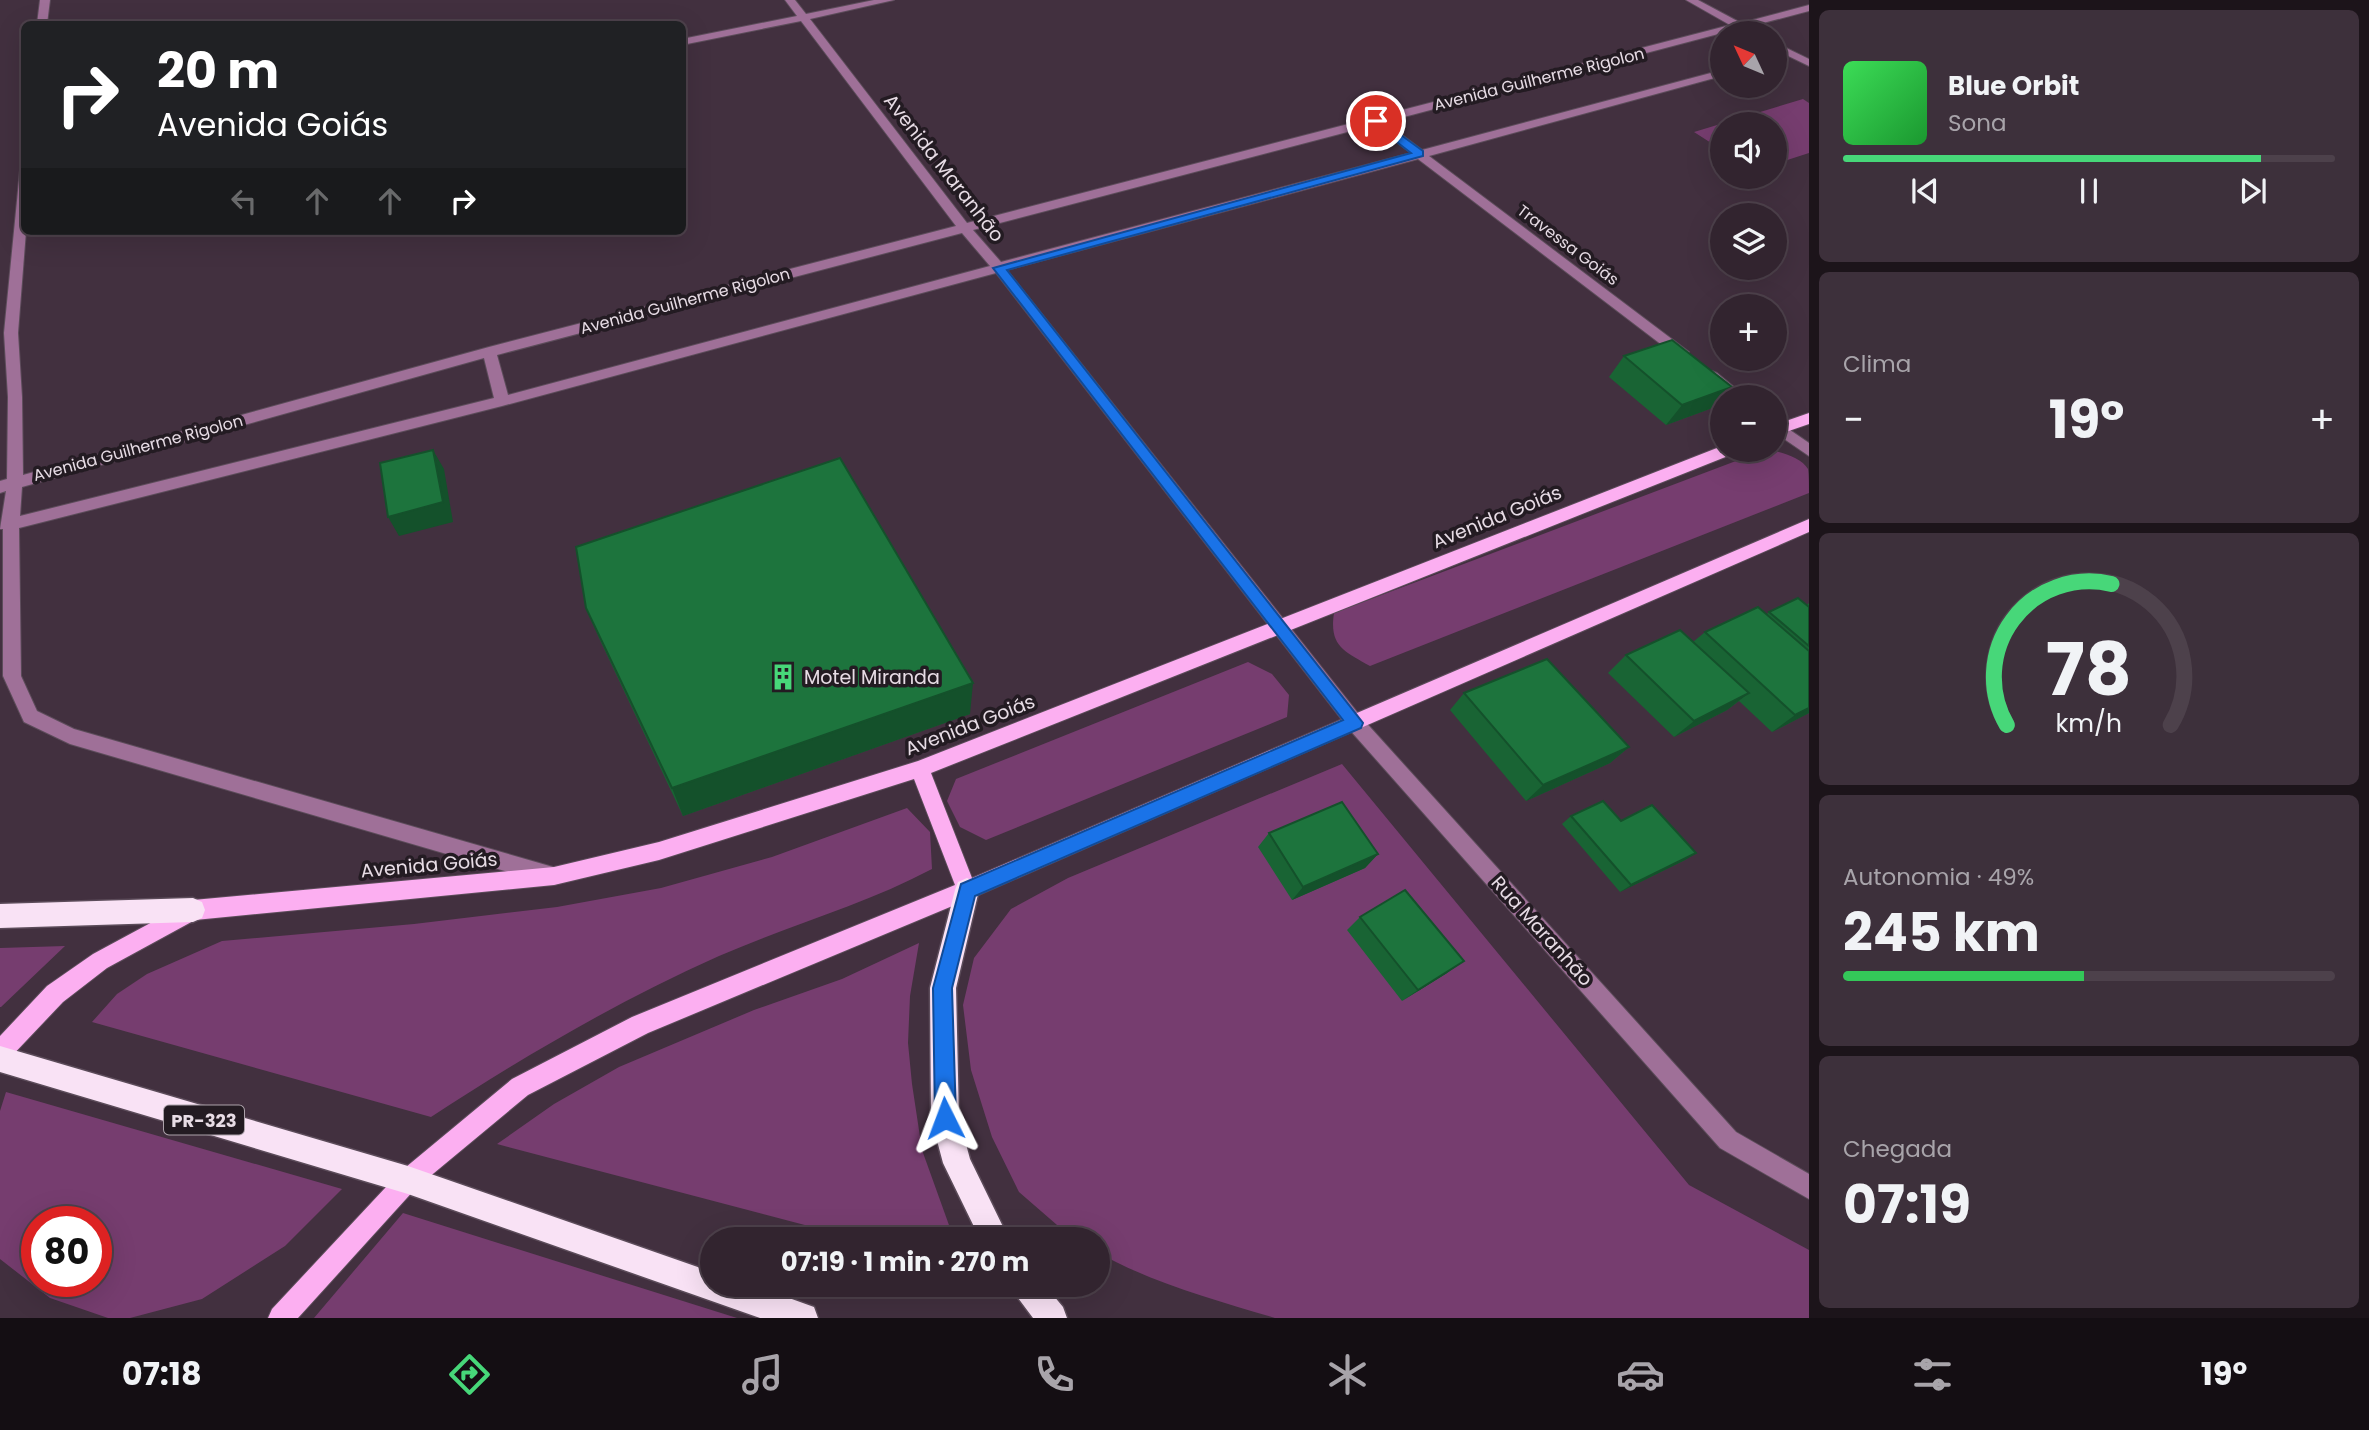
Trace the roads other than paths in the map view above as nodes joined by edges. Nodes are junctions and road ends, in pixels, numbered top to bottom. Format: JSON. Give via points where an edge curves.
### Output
{"nodes":[{"id":1,"x":45,"y":0,"type":"edge"},
{"id":2,"x":790,"y":0,"type":"edge"},
{"id":3,"x":889,"y":0,"type":"edge"},
{"id":4,"x":1691,"y":0,"type":"edge"},
{"id":5,"x":1809,"y":8,"type":"edge"},
{"id":6,"x":802,"y":18,"type":"junction"},
{"id":7,"x":42,"y":21,"type":"edge"},
{"id":8,"x":1730,"y":21,"type":"edge"},
{"id":9,"x":1772,"y":21,"type":"edge"},
{"id":10,"x":1710,"y":39,"type":"edge"},
{"id":11,"x":686,"y":41,"type":"edge"},
{"id":12,"x":1809,"y":50,"type":"edge"},
{"id":13,"x":1787,"y":51,"type":"edge"},
{"id":14,"x":1793,"y":54,"type":"junction"},
{"id":15,"x":1787,"y":56,"type":"edge"},
{"id":16,"x":1809,"y":63,"type":"edge"},
{"id":17,"x":1710,"y":76,"type":"edge"},
{"id":18,"x":1376,"y":121,"type":"junction"},
{"id":19,"x":1419,"y":154,"type":"junction"},
{"id":20,"x":21,"y":215,"type":"edge"},
{"id":21,"x":964,"y":228,"type":"junction"},
{"id":22,"x":999,"y":268,"type":"junction"},
{"id":23,"x":489,"y":352,"type":"junction"},
{"id":24,"x":1724,"y":385,"type":"edge"},
{"id":25,"x":502,"y":401,"type":"junction"},
{"id":26,"x":1809,"y":418,"type":"edge"},
{"id":27,"x":1787,"y":425,"type":"edge"},
{"id":28,"x":1787,"y":435,"type":"edge"},
{"id":29,"x":1809,"y":451,"type":"edge"},
{"id":30,"x":1710,"y":457,"type":"edge"},
{"id":31,"x":7,"y":484,"type":"edge"},
{"id":32,"x":6,"y":524,"type":"edge"},
{"id":33,"x":1809,"y":525,"type":"edge"},
{"id":34,"x":1279,"y":628,"type":"junction"},
{"id":35,"x":1355,"y":723,"type":"junction"},
{"id":36,"x":920,"y":769,"type":"junction"},
{"id":37,"x":554,"y":876,"type":"junction"},
{"id":38,"x":967,"y":890,"type":"junction"},
{"id":39,"x":193,"y":910,"type":"junction"},
{"id":40,"x":0,"y":916,"type":"edge"},
{"id":41,"x":0,"y":1052,"type":"edge"},
{"id":42,"x":0,"y":1059,"type":"edge"},
{"id":43,"x":408,"y":1180,"type":"junction"},
{"id":44,"x":1809,"y":1187,"type":"edge"},
{"id":45,"x":989,"y":1227,"type":"edge"},
{"id":46,"x":1035,"y":1297,"type":"edge"},
{"id":47,"x":281,"y":1318,"type":"edge"},
{"id":48,"x":803,"y":1318,"type":"edge"},
{"id":49,"x":1052,"y":1318,"type":"edge"}],
"edges":[{"from":1,"to":7,"type":"street"},
{"from":2,"to":6,"type":"street","name":"Avenida Maranhão"},
{"from":3,"to":6,"type":"street"},
{"from":4,"to":8,"type":"street"},
{"from":5,"to":9,"type":"street","name":"Avenida Guilherme Rigolon"},
{"from":6,"to":11,"type":"street"},
{"from":6,"to":21,"type":"street","name":"Avenida Maranhão"},
{"from":10,"to":18,"type":"street","name":"Avenida Guilherme Rigolon"},
{"from":12,"to":14,"type":"street"},
{"from":13,"to":14,"type":"street"},
{"from":14,"to":15,"type":"street"},
{"from":14,"to":16,"type":"street"},
{"from":17,"to":19,"type":"street"},
{"from":18,"to":19,"type":"street","name":"Travessa Goiás"},
{"from":18,"to":21,"type":"street","name":"Avenida Guilherme Rigolon"},
{"from":19,"to":22,"type":"street"},
{"from":19,"to":24,"type":"street","name":"Travessa Goiás"},
{"from":20,"to":31,"type":"street","via":[[11,333],[15,397]]},
{"from":21,"to":22,"type":"street","name":"Avenida Maranhão"},
{"from":21,"to":23,"type":"street","name":"Avenida Guilherme Rigolon"},
{"from":22,"to":25,"type":"street"},
{"from":22,"to":34,"type":"street","name":"Avenida Maranhão"},
{"from":23,"to":25,"type":"street"},
{"from":23,"to":31,"type":"street","name":"Avenida Guilherme Rigolon"},
{"from":25,"to":32,"type":"street"},
{"from":26,"to":27,"type":"main road"},
{"from":28,"to":29,"type":"street"},
{"from":30,"to":34,"type":"main road","name":"Avenida Goiás"},
{"from":31,"to":32,"type":"street","name":"Avenida Guilherme Rigolon"},
{"from":32,"to":37,"type":"street","name":"Avenida Guilherme Rigolon","via":[[12,677],[30,716],[70,736]]},
{"from":33,"to":35,"type":"main road"},
{"from":34,"to":35,"type":"street","name":"Avenida Maranhão"},
{"from":34,"to":36,"type":"main road","name":"Avenida Goiás"},
{"from":35,"to":38,"type":"main road"},
{"from":35,"to":44,"type":"street","name":"Rua Maranhão","via":[[1728,1140]]},
{"from":36,"to":37,"type":"main road","name":"Avenida Goiás","via":[[659,851]]},
{"from":36,"to":38,"type":"main road"},
{"from":37,"to":39,"type":"main road","name":"Avenida Goiás"},
{"from":38,"to":43,"type":"main road","via":[[628,1031],[520,1087]]},
{"from":38,"to":45,"type":"highway","via":[[943,988],[945,1118],[957,1163]]},
{"from":39,"to":40,"type":"highway"},
{"from":39,"to":41,"type":"main road","via":[[100,961],[55,995]]},
{"from":42,"to":43,"type":"highway","number":"PR-323"},
{"from":43,"to":47,"type":"main road"},
{"from":43,"to":48,"type":"highway","number":"PR-323"},
{"from":46,"to":49,"type":"highway"}]}
